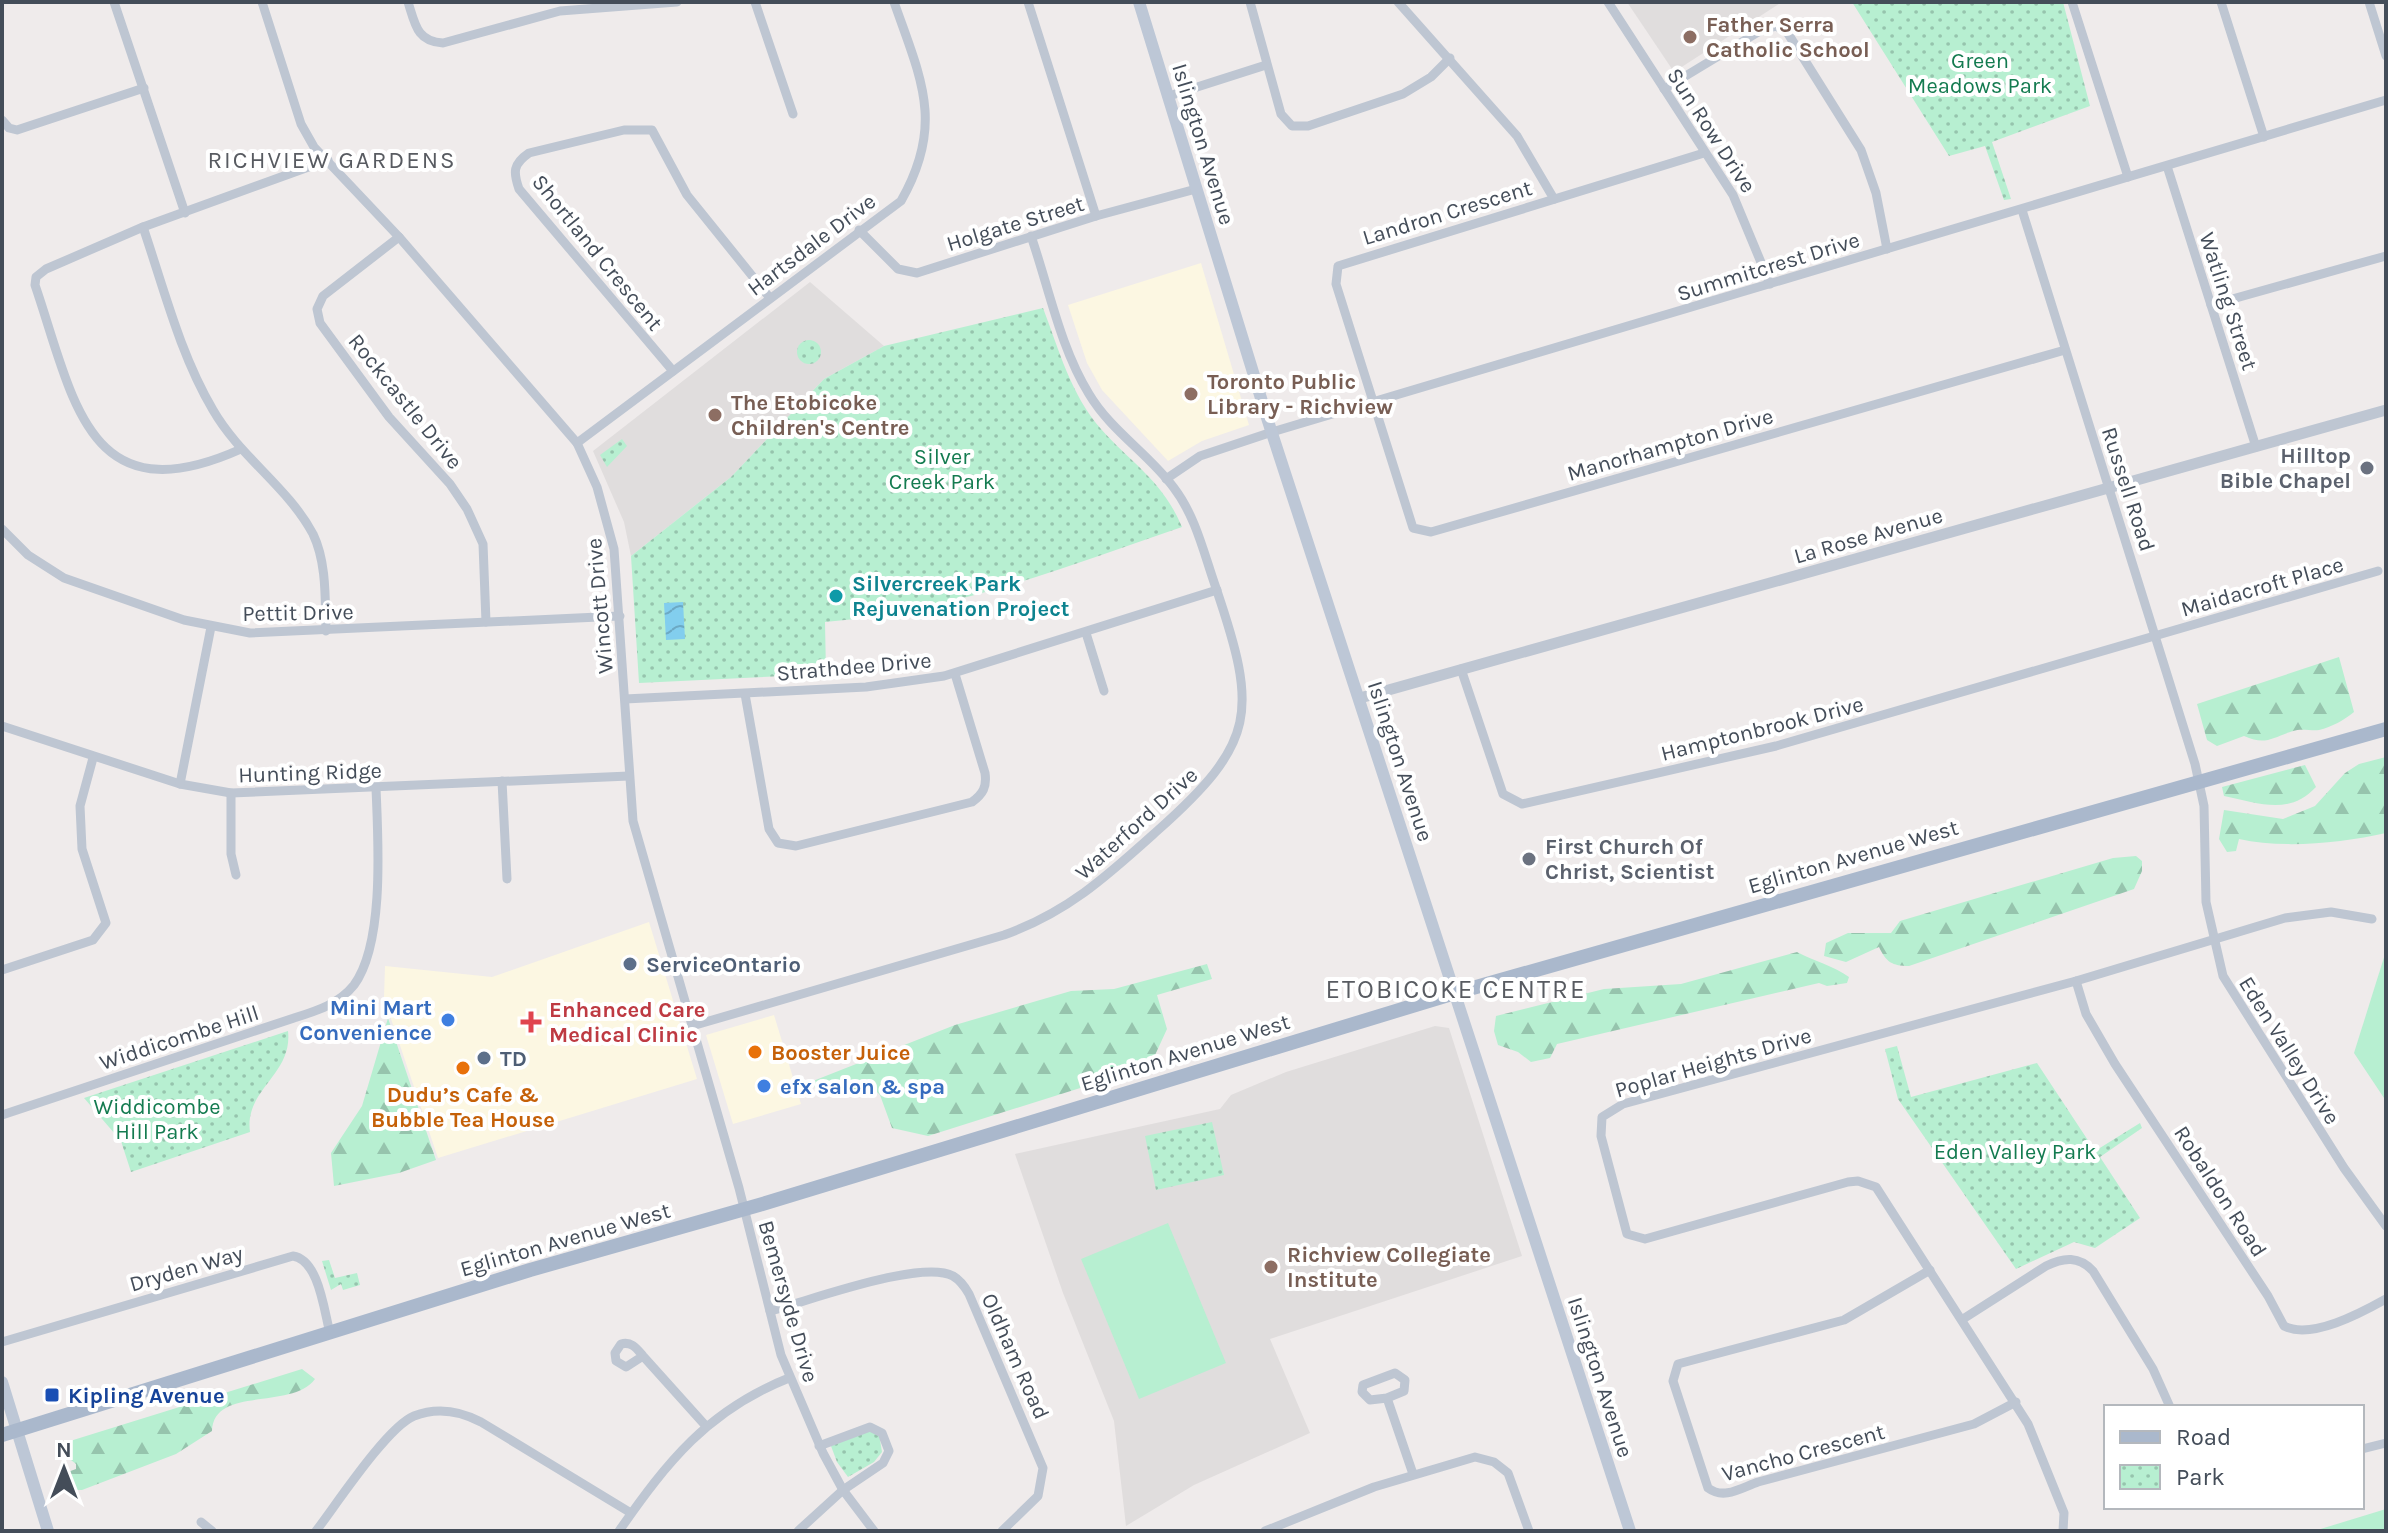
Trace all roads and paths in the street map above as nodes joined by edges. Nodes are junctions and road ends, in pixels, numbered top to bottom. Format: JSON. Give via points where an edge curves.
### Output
{"nodes":[{"id":1,"x":114,"y":2,"type":"edge"},
{"id":2,"x":262,"y":2,"type":"edge"},
{"id":3,"x":408,"y":2,"type":"edge"},
{"id":4,"x":677,"y":2,"type":"edge"},
{"id":5,"x":755,"y":2,"type":"edge"},
{"id":6,"x":894,"y":2,"type":"edge"},
{"id":7,"x":1028,"y":2,"type":"edge"},
{"id":8,"x":1139,"y":2,"type":"edge"},
{"id":9,"x":1250,"y":2,"type":"edge"},
{"id":10,"x":1398,"y":2,"type":"edge"},
{"id":11,"x":1608,"y":2,"type":"edge"},
{"id":12,"x":2072,"y":2,"type":"edge"},
{"id":13,"x":2221,"y":2,"type":"edge"},
{"id":14,"x":2369,"y":2,"type":"edge"},
{"id":15,"x":2386,"y":56,"type":"edge"},
{"id":16,"x":1450,"y":58,"type":"junction"},
{"id":17,"x":1266,"y":65,"type":"junction"},
{"id":18,"x":144,"y":88,"type":"junction"},
{"id":19,"x":1664,"y":89,"type":"junction"},
{"id":20,"x":1169,"y":96,"type":"junction"},
{"id":21,"x":2386,"y":100,"type":"edge"},
{"id":22,"x":793,"y":114,"type":"dead end"},
{"id":23,"x":2,"y":120,"type":"edge"},
{"id":24,"x":2264,"y":137,"type":"junction"},
{"id":25,"x":1704,"y":153,"type":"junction"},
{"id":26,"x":328,"y":160,"type":"junction"},
{"id":27,"x":2167,"y":166,"type":"junction"},
{"id":28,"x":2128,"y":177,"type":"junction"},
{"id":29,"x":1196,"y":189,"type":"junction"},
{"id":30,"x":1554,"y":199,"type":"junction"},
{"id":31,"x":2022,"y":210,"type":"junction"},
{"id":32,"x":185,"y":213,"type":"junction"},
{"id":33,"x":1096,"y":216,"type":"junction"},
{"id":34,"x":143,"y":227,"type":"junction"},
{"id":35,"x":859,"y":230,"type":"junction"},
{"id":36,"x":1031,"y":236,"type":"junction"},
{"id":37,"x":399,"y":237,"type":"junction"},
{"id":38,"x":1887,"y":249,"type":"junction"},
{"id":39,"x":2386,"y":256,"type":"edge"},
{"id":40,"x":1770,"y":284,"type":"junction"},
{"id":41,"x":770,"y":298,"type":"junction"},
{"id":42,"x":2211,"y":305,"type":"junction"},
{"id":43,"x":2065,"y":350,"type":"junction"},
{"id":44,"x":673,"y":371,"type":"junction"},
{"id":45,"x":1373,"y":402,"type":"junction"},
{"id":46,"x":2386,"y":410,"type":"edge"},
{"id":47,"x":1272,"y":432,"type":"junction"},
{"id":48,"x":577,"y":443,"type":"junction"},
{"id":49,"x":2256,"y":447,"type":"junction"},
{"id":50,"x":241,"y":449,"type":"junction"},
{"id":51,"x":1166,"y":479,"type":"junction"},
{"id":52,"x":2110,"y":488,"type":"junction"},
{"id":53,"x":2,"y":529,"type":"edge"},
{"id":54,"x":2378,"y":571,"type":"dead end"},
{"id":55,"x":1217,"y":590,"type":"junction"},
{"id":56,"x":620,"y":616,"type":"junction"},
{"id":57,"x":486,"y":622,"type":"junction"},
{"id":58,"x":211,"y":627,"type":"junction"},
{"id":59,"x":326,"y":631,"type":"junction"},
{"id":60,"x":1086,"y":633,"type":"junction"},
{"id":61,"x":2157,"y":636,"type":"junction"},
{"id":62,"x":1461,"y":669,"type":"junction"},
{"id":63,"x":955,"y":674,"type":"junction"},
{"id":64,"x":1104,"y":691,"type":"dead end"},
{"id":65,"x":745,"y":694,"type":"junction"},
{"id":66,"x":1360,"y":698,"type":"junction"},
{"id":67,"x":625,"y":699,"type":"junction"},
{"id":68,"x":2,"y":726,"type":"edge"},
{"id":69,"x":2386,"y":729,"type":"edge"},
{"id":70,"x":93,"y":758,"type":"junction"},
{"id":71,"x":629,"y":776,"type":"junction"},
{"id":72,"x":502,"y":781,"type":"junction"},
{"id":73,"x":2199,"y":781,"type":"junction"},
{"id":74,"x":180,"y":784,"type":"junction"},
{"id":75,"x":376,"y":788,"type":"junction"},
{"id":76,"x":231,"y":793,"type":"junction"},
{"id":77,"x":236,"y":875,"type":"dead end"},
{"id":78,"x":507,"y":879,"type":"dead end"},
{"id":79,"x":2372,"y":919,"type":"dead end"},
{"id":80,"x":2213,"y":940,"type":"junction"},
{"id":81,"x":2,"y":970,"type":"edge"},
{"id":82,"x":2076,"y":981,"type":"junction"},
{"id":83,"x":1455,"y":993,"type":"junction"},
{"id":84,"x":692,"y":1026,"type":"junction"},
{"id":85,"x":2,"y":1115,"type":"edge"},
{"id":86,"x":744,"y":1210,"type":"junction"},
{"id":87,"x":2386,"y":1226,"type":"edge"},
{"id":88,"x":1930,"y":1270,"type":"junction"},
{"id":89,"x":2386,"y":1299,"type":"edge"},
{"id":90,"x":770,"y":1311,"type":"junction"},
{"id":91,"x":1963,"y":1319,"type":"junction"},
{"id":92,"x":330,"y":1333,"type":"junction"},
{"id":93,"x":2,"y":1342,"type":"edge"},
{"id":94,"x":643,"y":1356,"type":"dead end"},
{"id":95,"x":789,"y":1378,"type":"junction"},
{"id":96,"x":2,"y":1382,"type":"edge"},
{"id":97,"x":1387,"y":1398,"type":"junction"},
{"id":98,"x":2016,"y":1402,"type":"junction"},
{"id":99,"x":2169,"y":1405,"type":"edge"},
{"id":100,"x":705,"y":1425,"type":"junction"},
{"id":101,"x":9,"y":1433,"type":"edge"},
{"id":102,"x":2386,"y":1443,"type":"edge"},
{"id":103,"x":819,"y":1446,"type":"junction"},
{"id":104,"x":2364,"y":1448,"type":"edge"},
{"id":105,"x":1413,"y":1474,"type":"junction"},
{"id":106,"x":843,"y":1490,"type":"junction"},
{"id":107,"x":631,"y":1513,"type":"junction"},
{"id":108,"x":201,"y":1522,"type":"dead end"},
{"id":109,"x":48,"y":1531,"type":"edge"},
{"id":110,"x":212,"y":1531,"type":"edge"},
{"id":111,"x":316,"y":1531,"type":"edge"},
{"id":112,"x":619,"y":1531,"type":"edge"},
{"id":113,"x":798,"y":1531,"type":"edge"},
{"id":114,"x":874,"y":1531,"type":"edge"},
{"id":115,"x":1002,"y":1531,"type":"edge"},
{"id":116,"x":1265,"y":1531,"type":"edge"},
{"id":117,"x":1529,"y":1531,"type":"edge"},
{"id":118,"x":1630,"y":1531,"type":"edge"},
{"id":119,"x":2063,"y":1531,"type":"edge"}],
"edges":[{"from":1,"to":18,"type":"street"},
{"from":2,"to":26,"type":"street","name":"Wincott Drive","via":[[301,124]]},
{"from":3,"to":4,"type":"street","via":[[418,34],[429,43],[443,43],[560,11]]},
{"from":5,"to":22,"type":"street"},
{"from":6,"to":35,"type":"street","name":"Hartsdale Drive","via":[[919,72],[927,137],[917,173],[901,201]]},
{"from":7,"to":33,"type":"street"},
{"from":8,"to":20,"type":"main road","name":"Islington Avenue"},
{"from":9,"to":17,"type":"street"},
{"from":10,"to":16,"type":"street"},
{"from":11,"to":19,"type":"street","name":"Sun Row Drive"},
{"from":12,"to":28,"type":"street"},
{"from":13,"to":24,"type":"street"},
{"from":14,"to":15,"type":"street"},
{"from":16,"to":17,"type":"street","via":[[1403,94],[1300,128],[1285,121]]},
{"from":16,"to":30,"type":"street","via":[[1517,136]]},
{"from":17,"to":20,"type":"street"},
{"from":18,"to":23,"type":"street","via":[[17,130]]},
{"from":18,"to":32,"type":"street"},
{"from":19,"to":25,"type":"street","name":"Sun Row Drive"},
{"from":19,"to":38,"type":"street","via":[[1760,31],[1776,26],[1787,32],[1861,150]]},
{"from":20,"to":29,"type":"main road","name":"Islington Avenue"},
{"from":21,"to":24,"type":"street","name":"Summitcrest Drive"},
{"from":24,"to":27,"type":"street","name":"Summitcrest Drive"},
{"from":25,"to":30,"type":"street","name":"Landron Crescent"},
{"from":25,"to":40,"type":"street","name":"Sun Row Drive","via":[[1744,215]]},
{"from":26,"to":32,"type":"street"},
{"from":26,"to":37,"type":"street","name":"Wincott Drive"},
{"from":27,"to":28,"type":"street","name":"Summitcrest Drive"},
{"from":27,"to":42,"type":"street","name":"Watling Street"},
{"from":28,"to":31,"type":"street","name":"Summitcrest Drive"},
{"from":29,"to":33,"type":"street","name":"Holgate Street"},
{"from":29,"to":47,"type":"main road","name":"Islington Avenue"},
{"from":30,"to":45,"type":"street","name":"Landron Crescent","via":[[1338,266],[1336,284]]},
{"from":31,"to":38,"type":"street","name":"Summitcrest Drive"},
{"from":31,"to":43,"type":"street","name":"Russell Road"},
{"from":32,"to":34,"type":"street"},
{"from":33,"to":36,"type":"street","name":"Holgate Street"},
{"from":34,"to":50,"type":"street","via":[[192,369],[214,413]]},
{"from":34,"to":50,"type":"street","via":[[36,277],[76,405],[92,437],[118,460],[168,469],[204,465]]},
{"from":35,"to":36,"type":"street","name":"Holgate Street","via":[[898,269],[917,273]]},
{"from":35,"to":41,"type":"street","name":"Hartsdale Drive"},
{"from":36,"to":51,"type":"street","name":"Waterford Drive","via":[[1080,380],[1102,413]]},
{"from":37,"to":48,"type":"street","name":"Wincott Drive"},
{"from":37,"to":57,"type":"street","name":"Rockcastle Drive","via":[[323,296],[317,309],[320,323],[389,417],[467,509],[483,544]]},
{"from":38,"to":40,"type":"street","name":"Summitcrest Drive"},
{"from":39,"to":42,"type":"street"},
{"from":40,"to":45,"type":"street","name":"Summitcrest Drive"},
{"from":41,"to":44,"type":"street","name":"Hartsdale Drive"},
{"from":41,"to":44,"type":"street","name":"Shortland Crescent","via":[[687,195],[652,130],[624,130],[517,160],[513,173],[519,189]]},
{"from":42,"to":49,"type":"street","name":"Watling Street"},
{"from":43,"to":45,"type":"street","name":"Manorhampton Drive","via":[[1425,533],[1410,524]]},
{"from":43,"to":52,"type":"street","name":"Russell Road"},
{"from":44,"to":48,"type":"street","name":"Hartsdale Drive"},
{"from":45,"to":47,"type":"street","name":"Summitcrest Drive"},
{"from":46,"to":49,"type":"street","name":"La Rose Avenue"},
{"from":47,"to":51,"type":"street","name":"Summitcrest Drive","via":[[1200,456]]},
{"from":47,"to":66,"type":"main road","name":"Islington Avenue"},
{"from":48,"to":56,"type":"street","name":"Wincott Drive","via":[[611,529]]},
{"from":49,"to":52,"type":"street","name":"La Rose Avenue"},
{"from":50,"to":59,"type":"street","via":[[294,505],[314,536],[323,571]]},
{"from":51,"to":55,"type":"street","name":"Waterford Drive","via":[[1194,524]]},
{"from":52,"to":61,"type":"street","name":"Russell Road"},
{"from":52,"to":62,"type":"street","name":"La Rose Avenue"},
{"from":53,"to":58,"type":"street","name":"Pettit Drive","via":[[28,555],[64,578]]},
{"from":54,"to":61,"type":"street","name":"Maidacroft Place"},
{"from":55,"to":60,"type":"street","name":"Strathdee Drive"},
{"from":55,"to":84,"type":"street","name":"Waterford Drive","via":[[1242,675],[1242,705],[1232,748],[1198,794],[1075,902],[1004,935]]},
{"from":56,"to":57,"type":"street","name":"Pettit Drive"},
{"from":56,"to":67,"type":"street","name":"Wincott Drive"},
{"from":57,"to":59,"type":"street","name":"Pettit Drive"},
{"from":58,"to":59,"type":"street","name":"Pettit Drive","via":[[250,633]]},
{"from":58,"to":74,"type":"street"},
{"from":60,"to":63,"type":"street","name":"Strathdee Drive"},
{"from":60,"to":64,"type":"street"},
{"from":61,"to":62,"type":"street","name":"Hamptonbrook Drive","via":[[1776,746],[1522,804],[1503,794]]},
{"from":61,"to":73,"type":"street","name":"Russell Road"},
{"from":62,"to":66,"type":"street","name":"La Rose Avenue"},
{"from":63,"to":65,"type":"street","name":"Strathdee Drive","via":[[866,687]]},
{"from":63,"to":65,"type":"street","via":[[985,773],[980,796],[796,846],[778,843],[769,829]]},
{"from":65,"to":67,"type":"street","name":"Strathdee Drive"},
{"from":66,"to":83,"type":"main road","name":"Islington Avenue"},
{"from":67,"to":71,"type":"street","name":"Wincott Drive"},
{"from":68,"to":70,"type":"street","name":"Hunting Ridge"},
{"from":69,"to":73,"type":"main road","name":"Eglinton Avenue West"},
{"from":70,"to":74,"type":"street","name":"Hunting Ridge"},
{"from":70,"to":81,"type":"street","via":[[80,806],[82,849],[106,923],[93,940]]},
{"from":71,"to":72,"type":"street","name":"Hunting Ridge"},
{"from":71,"to":84,"type":"street","name":"Wincott Drive","via":[[633,821]]},
{"from":72,"to":75,"type":"street","name":"Hunting Ridge"},
{"from":72,"to":78,"type":"street"},
{"from":73,"to":80,"type":"street","name":"Eden Valley Drive"},
{"from":73,"to":83,"type":"main road","name":"Eglinton Avenue West"},
{"from":74,"to":76,"type":"street","name":"Hunting Ridge"},
{"from":75,"to":76,"type":"street","name":"Hunting Ridge"},
{"from":75,"to":85,"type":"street","name":"Widdicombe Hill","via":[[379,864],[368,951],[353,986],[340,998],[309,1013]]},
{"from":76,"to":77,"type":"street"},
{"from":79,"to":80,"type":"street","name":"Poplar Heights Drive","via":[[2344,912],[2315,913]]},
{"from":80,"to":82,"type":"street","name":"Poplar Heights Drive"},
{"from":80,"to":87,"type":"street","name":"Eden Valley Drive","via":[[2232,991]]},
{"from":82,"to":88,"type":"street","name":"Poplar Heights Drive","via":[[1623,1104],[1602,1117],[1601,1136],[1627,1234],[1635,1238],[1858,1181],[1876,1187]]},
{"from":82,"to":89,"type":"street","name":"Robaldon Road","via":[[2086,1014],[2115,1064],[2284,1326],[2298,1331],[2317,1327]]},
{"from":83,"to":86,"type":"main road","name":"Eglinton Avenue West"},
{"from":83,"to":118,"type":"main road","name":"Islington Avenue"},
{"from":84,"to":86,"type":"street","name":"Wincott Drive"},
{"from":86,"to":90,"type":"street","name":"Bemersyde Drive"},
{"from":86,"to":92,"type":"main road","name":"Eglinton Avenue West"},
{"from":88,"to":91,"type":"street","name":"Poplar Heights Drive"},
{"from":88,"to":98,"type":"street","name":"Vancho Crescent","via":[[1844,1320],[1678,1364],[1673,1381],[1708,1488],[1726,1494],[1974,1424]]},
{"from":90,"to":95,"type":"street","name":"Bemersyde Drive"},
{"from":90,"to":115,"type":"street","name":"Oldham Road","via":[[910,1272],[944,1273],[961,1282],[1043,1468],[1038,1496]]},
{"from":91,"to":98,"type":"street","name":"Poplar Heights Drive"},
{"from":91,"to":99,"type":"street","via":[[2051,1263],[2078,1259],[2093,1271]]},
{"from":92,"to":93,"type":"street","name":"Dryden Way","via":[[310,1266],[293,1256]]},
{"from":92,"to":101,"type":"main road","name":"Eglinton Avenue West"},
{"from":94,"to":100,"type":"street"},
{"from":95,"to":100,"type":"street"},
{"from":95,"to":103,"type":"street","name":"Bemersyde Drive"},
{"from":96,"to":101,"type":"main road"},
{"from":97,"to":97,"type":"street","via":[[1404,1391],[1405,1380],[1395,1373],[1363,1385],[1370,1400]]},
{"from":97,"to":105,"type":"street"},
{"from":98,"to":119,"type":"street","name":"Poplar Heights Drive","via":[[2064,1513]]},
{"from":100,"to":107,"type":"street"},
{"from":101,"to":109,"type":"main road"},
{"from":102,"to":104,"type":"street"},
{"from":103,"to":106,"type":"street","name":"Bemersyde Drive"},
{"from":103,"to":106,"type":"street","via":[[864,1428],[877,1429],[887,1438],[889,1451],[883,1463]]},
{"from":105,"to":116,"type":"street"},
{"from":105,"to":117,"type":"street","via":[[1475,1457],[1494,1462],[1512,1479]]},
{"from":106,"to":113,"type":"street"},
{"from":106,"to":114,"type":"street","name":"Bemersyde Drive"},
{"from":107,"to":111,"type":"street","via":[[481,1422],[435,1411],[414,1416],[390,1435]]},
{"from":107,"to":112,"type":"street"},
{"from":108,"to":110,"type":"street"}]}
